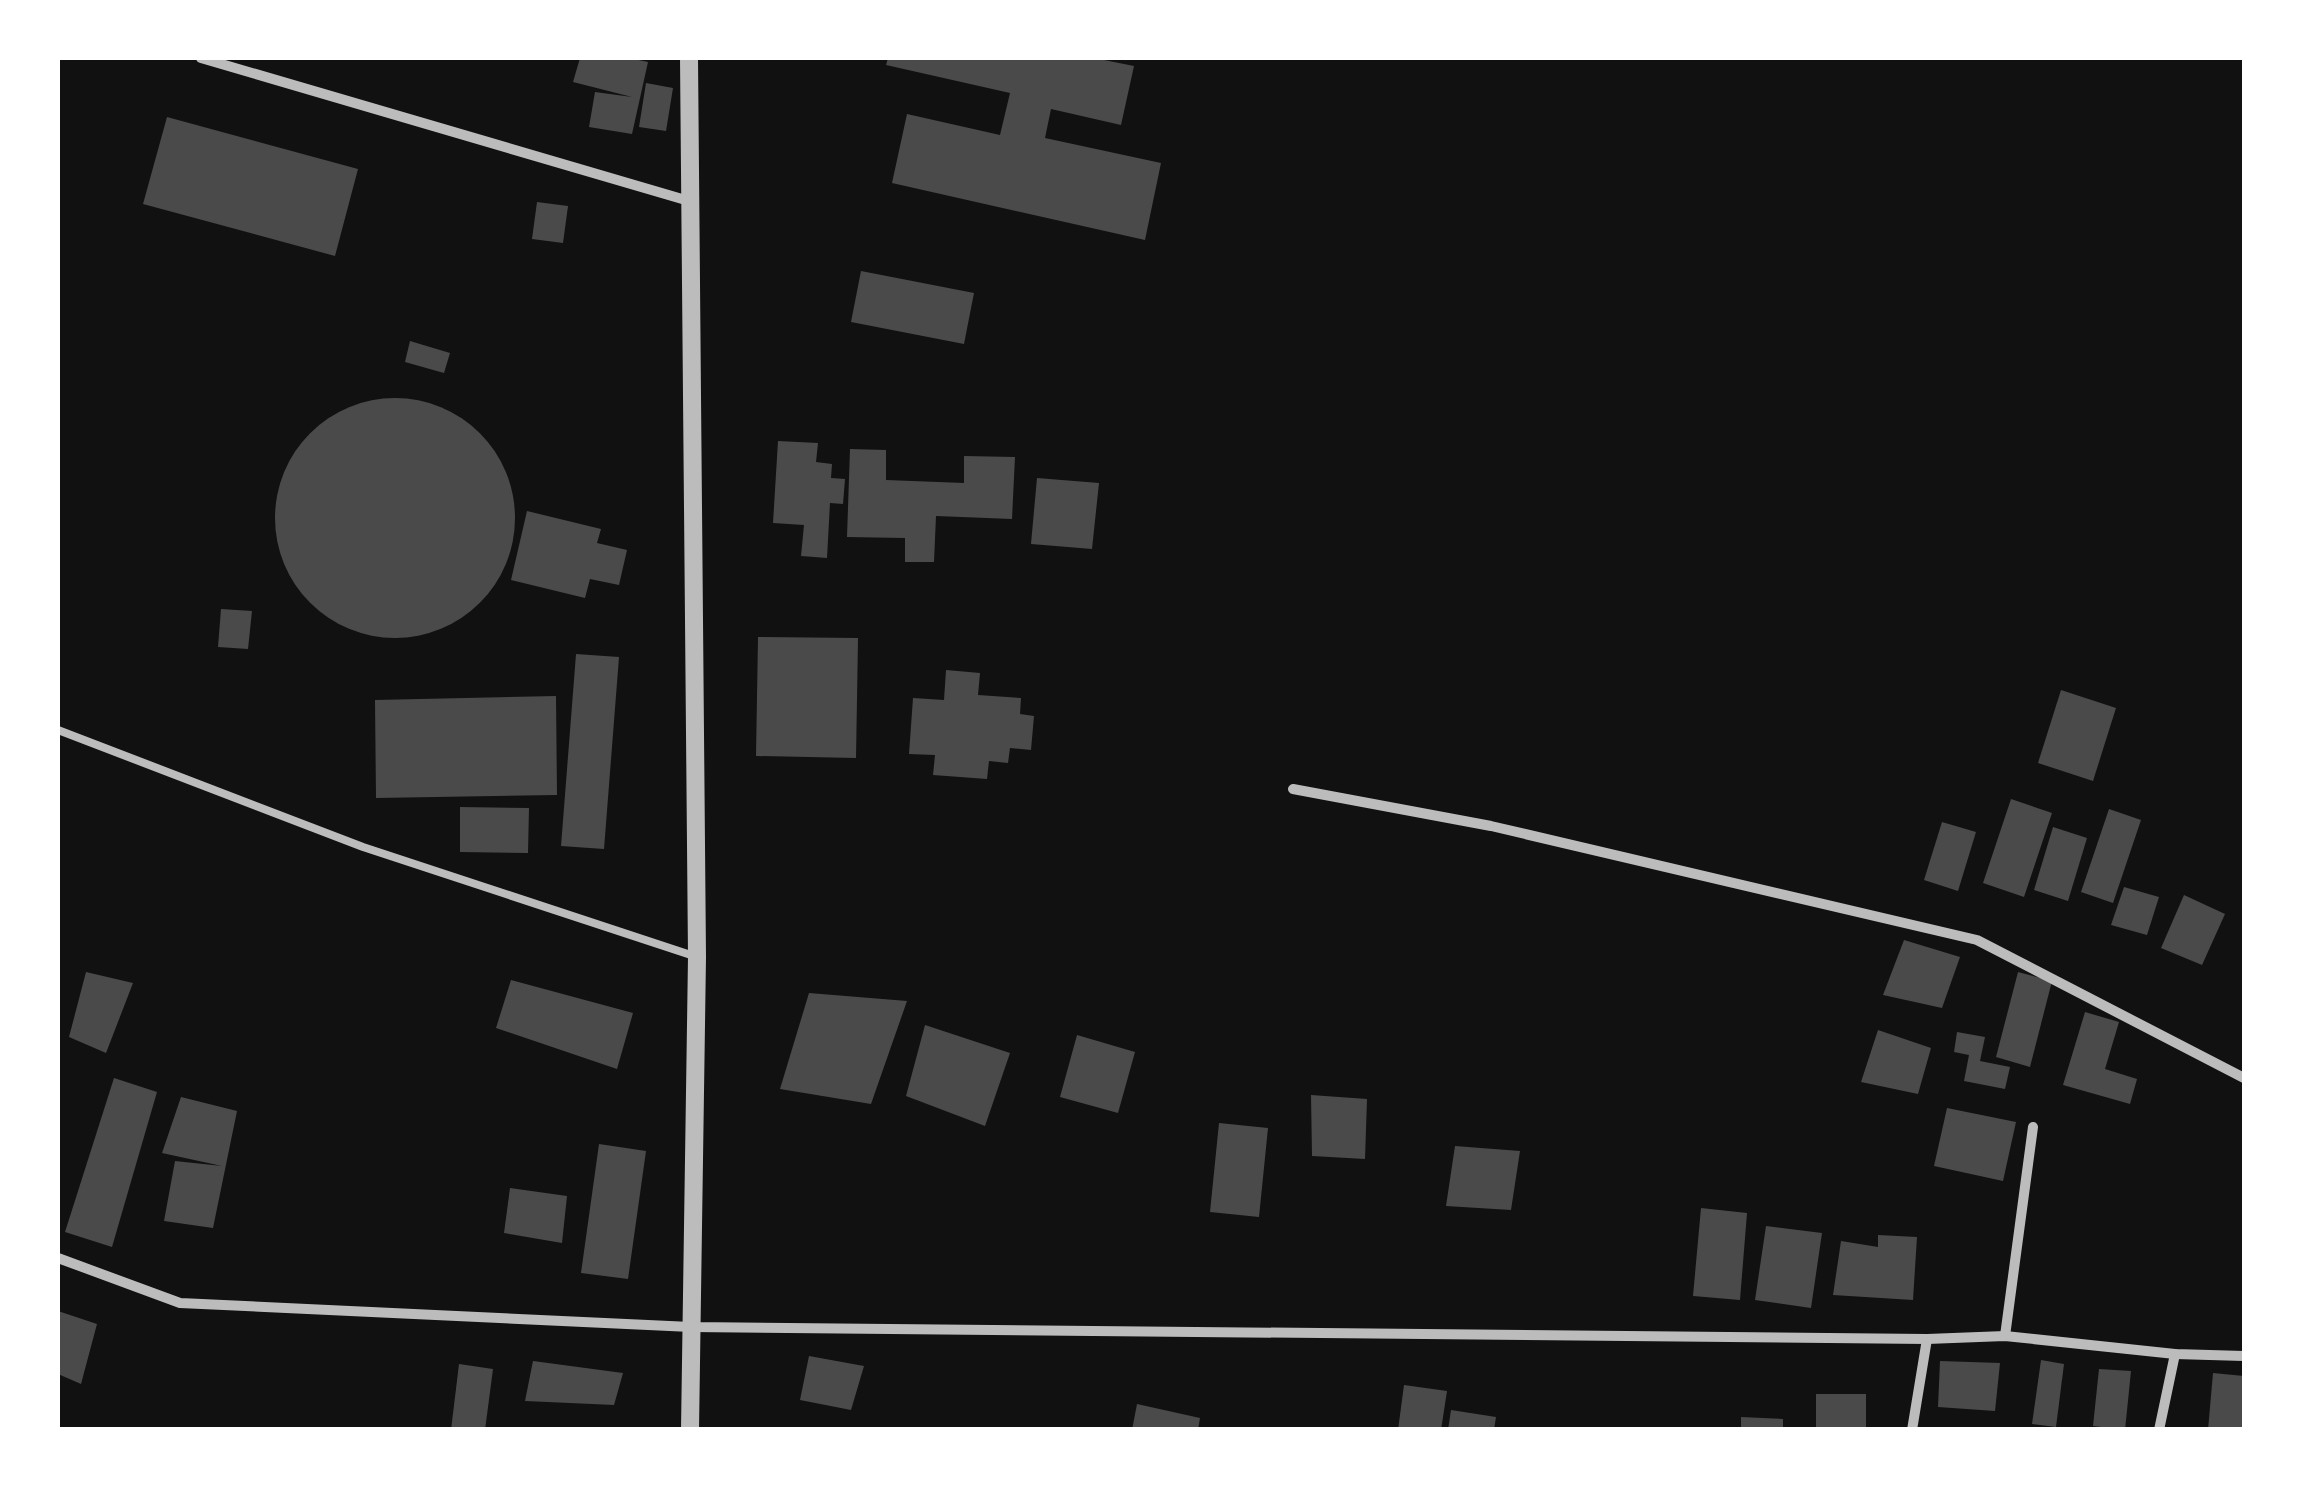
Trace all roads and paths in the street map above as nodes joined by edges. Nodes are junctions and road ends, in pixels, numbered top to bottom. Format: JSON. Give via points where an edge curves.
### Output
{"nodes":[{"id":1,"x":201,"y":58,"type":"edge"},
{"id":2,"x":689,"y":58,"type":"edge"},
{"id":3,"x":688,"y":200,"type":"junction"},
{"id":4,"x":58,"y":730,"type":"edge"},
{"id":5,"x":1293,"y":789,"type":"dead end"},
{"id":6,"x":697,"y":957,"type":"junction"},
{"id":7,"x":2244,"y":1078,"type":"edge"},
{"id":8,"x":2034,"y":1127,"type":"dead end"},
{"id":9,"x":58,"y":1258,"type":"edge"},
{"id":10,"x":691,"y":1327,"type":"junction"},
{"id":11,"x":2005,"y":1336,"type":"junction"},
{"id":12,"x":1927,"y":1339,"type":"junction"},
{"id":13,"x":2175,"y":1354,"type":"junction"},
{"id":14,"x":2244,"y":1356,"type":"edge"},
{"id":15,"x":690,"y":1430,"type":"edge"},
{"id":16,"x":1912,"y":1430,"type":"edge"},
{"id":17,"x":2159,"y":1430,"type":"edge"}],
"edges":[{"from":1,"to":3,"type":"street"},
{"from":2,"to":3,"type":"street"},
{"from":3,"to":6,"type":"street"},
{"from":4,"to":6,"type":"lane","via":[[363,847]]},
{"from":5,"to":7,"type":"street","via":[[1491,826],[1977,940]]},
{"from":6,"to":10,"type":"street"},
{"from":8,"to":11,"type":"street"},
{"from":9,"to":10,"type":"street","via":[[180,1304]]},
{"from":10,"to":12,"type":"street"},
{"from":10,"to":15,"type":"street"},
{"from":11,"to":12,"type":"street"},
{"from":11,"to":13,"type":"street"},
{"from":12,"to":16,"type":"street"},
{"from":13,"to":14,"type":"street"},
{"from":13,"to":17,"type":"street"}]}
